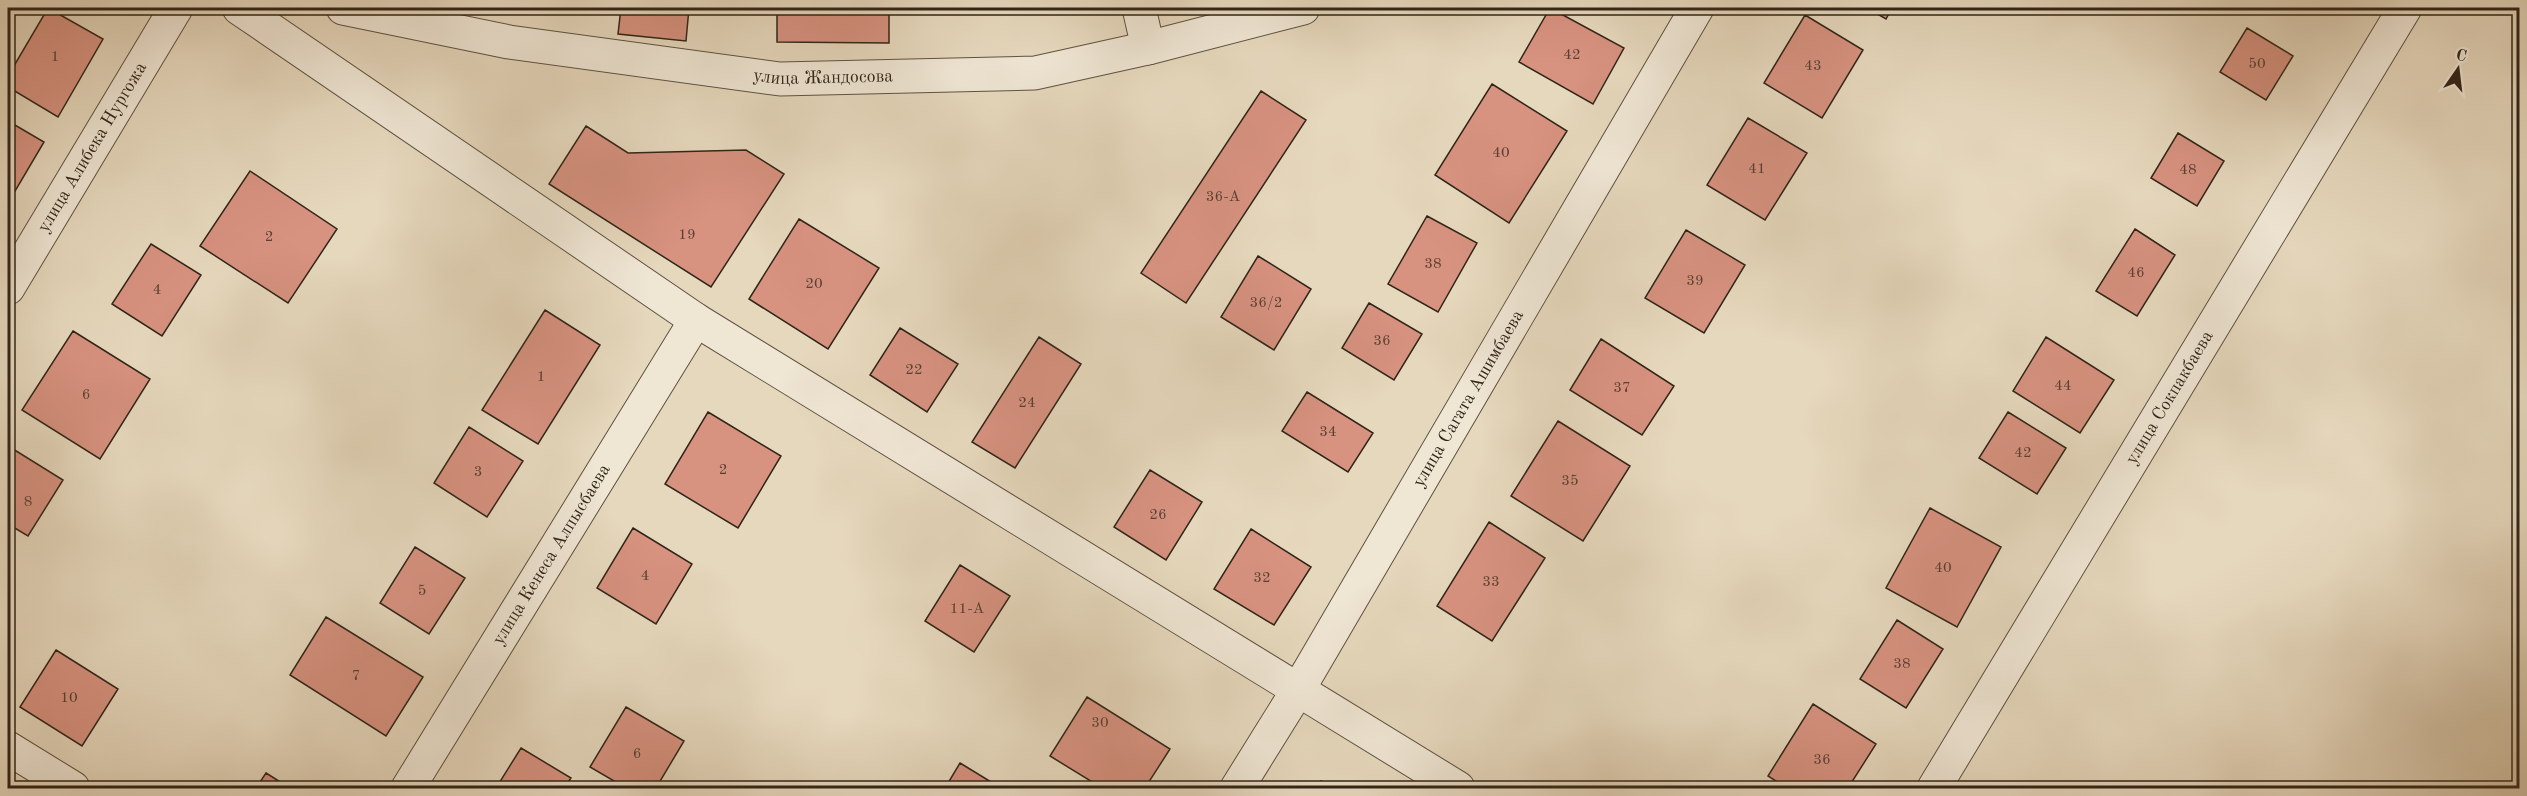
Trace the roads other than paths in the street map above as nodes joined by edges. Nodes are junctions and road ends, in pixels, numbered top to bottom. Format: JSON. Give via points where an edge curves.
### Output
{"nodes":[{"id":1,"x":176,"y":8,"type":"edge"},
{"id":2,"x":239,"y":8,"type":"edge"},
{"id":3,"x":343,"y":8,"type":"edge"},
{"id":4,"x":1139,"y":8,"type":"edge"},
{"id":5,"x":1303,"y":8,"type":"edge"},
{"id":6,"x":1696,"y":8,"type":"edge"},
{"id":7,"x":2404,"y":8,"type":"edge"},
{"id":8,"x":1148,"y":48,"type":"junction"},
{"id":9,"x":8,"y":288,"type":"edge"},
{"id":10,"x":696,"y":320,"type":"junction"},
{"id":11,"x":1298,"y":690,"type":"junction"},
{"id":12,"x":8,"y":748,"type":"edge"},
{"id":13,"x":73,"y":789,"type":"edge"},
{"id":14,"x":408,"y":789,"type":"edge"},
{"id":15,"x":1237,"y":789,"type":"edge"},
{"id":16,"x":1458,"y":789,"type":"edge"},
{"id":17,"x":1934,"y":789,"type":"edge"}],
"edges":[{"from":1,"to":9,"type":"street","name":"улица Алибека Нургожа"},
{"from":2,"to":10,"type":"street"},
{"from":3,"to":8,"type":"street","name":"улица Жандосова","via":[[509,42],[780,79],[1035,73]]},
{"from":4,"to":8,"type":"street"},
{"from":5,"to":8,"type":"street","name":"улица Жандосова"},
{"from":6,"to":11,"type":"street","name":"улица Сагата Ашимбаева"},
{"from":7,"to":17,"type":"street","name":"улица Сокпакбаева"},
{"from":10,"to":11,"type":"street"},
{"from":10,"to":14,"type":"street","name":"улица Кенеса Алпысбаева"},
{"from":11,"to":15,"type":"street","name":"улица Сагата Ашимбаева"},
{"from":11,"to":16,"type":"street"},
{"from":12,"to":13,"type":"street"}]}
